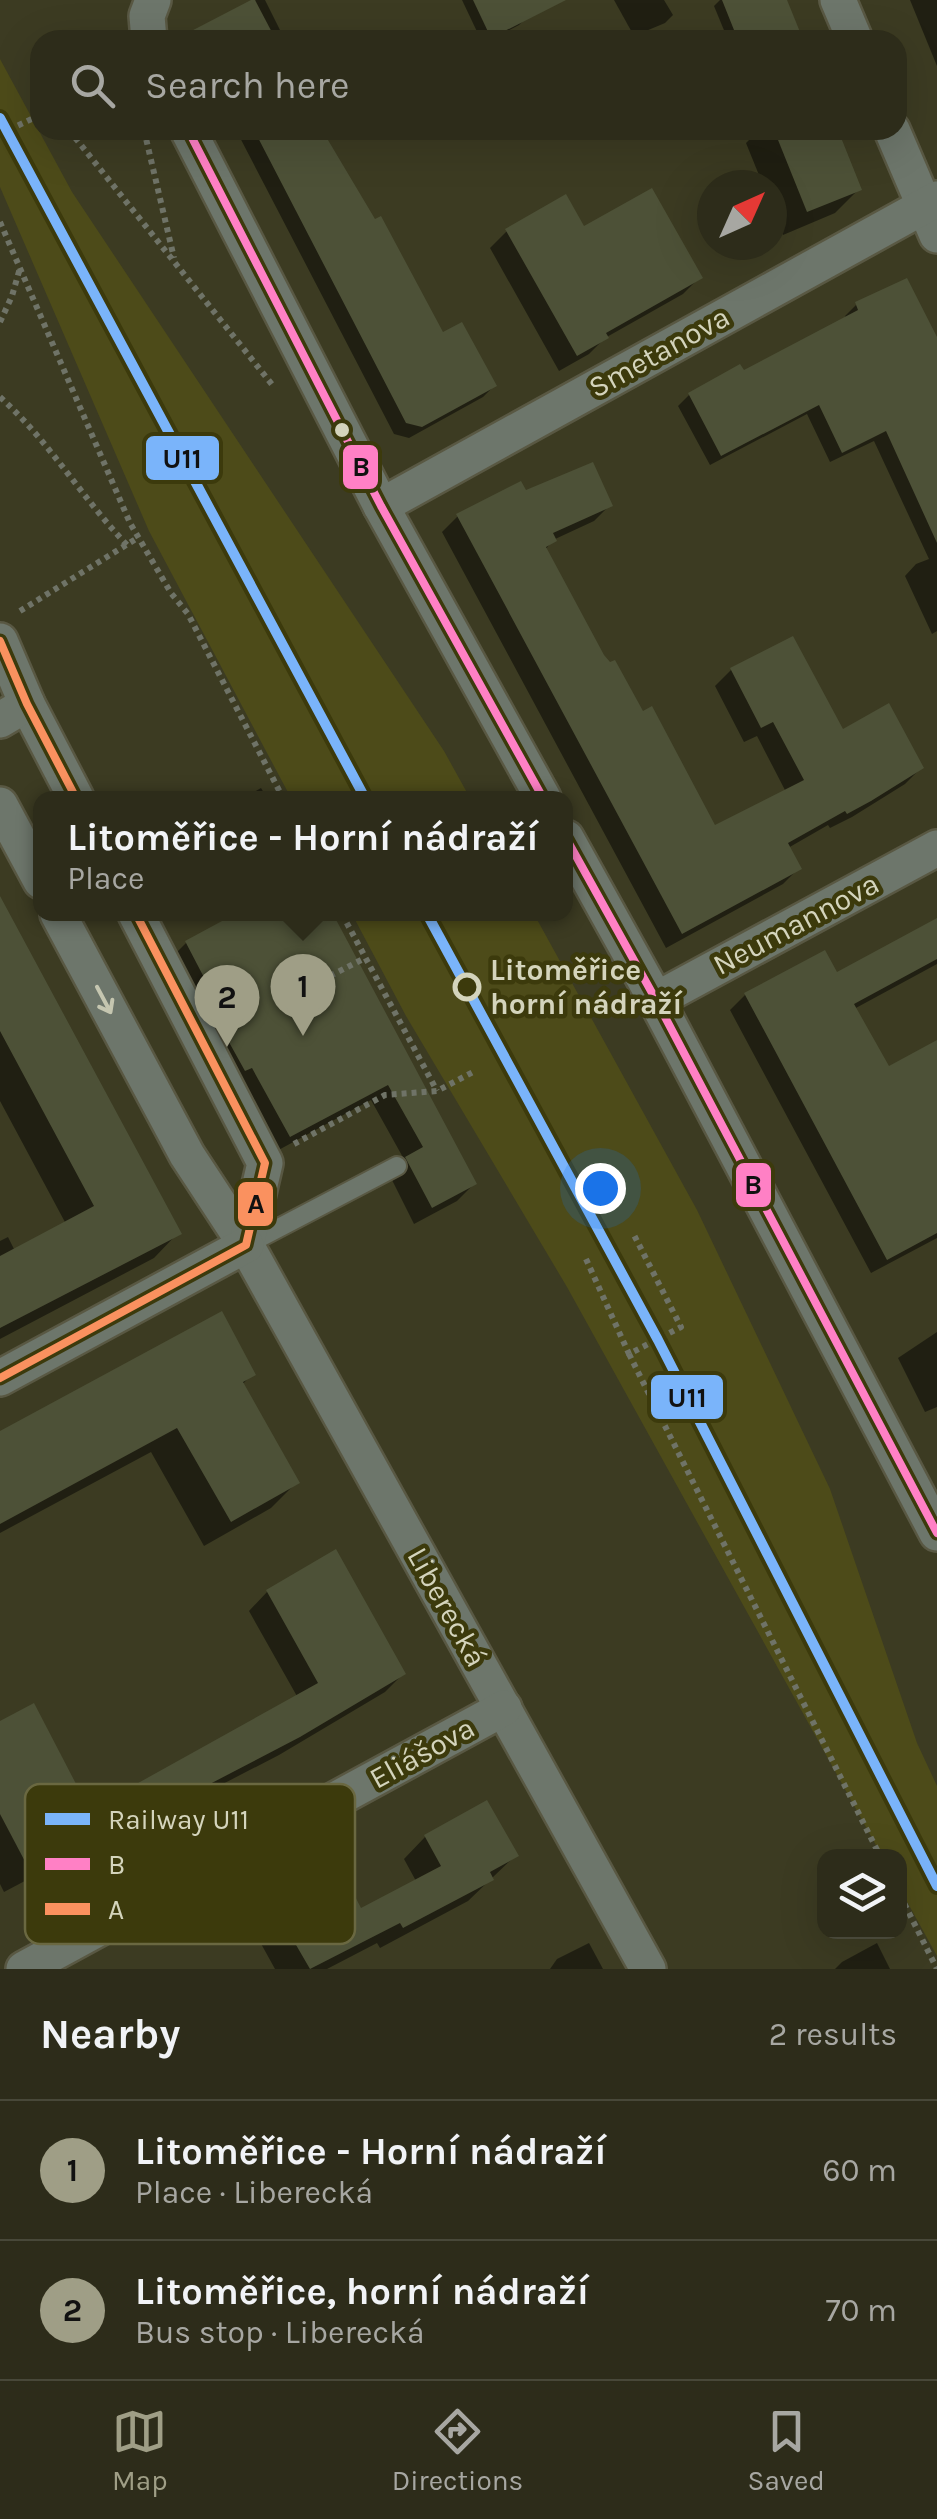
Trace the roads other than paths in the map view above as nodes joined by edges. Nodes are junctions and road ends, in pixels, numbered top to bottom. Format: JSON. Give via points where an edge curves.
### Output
{"nodes":[{"id":1,"x":153,"y":0,"type":"edge"},
{"id":2,"x":838,"y":0,"type":"edge"},
{"id":3,"x":148,"y":30,"type":"edge"},
{"id":4,"x":851,"y":30,"type":"edge"},
{"id":5,"x":174,"y":140,"type":"edge"},
{"id":6,"x":897,"y":140,"type":"edge"},
{"id":7,"x":932,"y":213,"type":"edge"},
{"id":8,"x":381,"y":506,"type":"junction"},
{"id":9,"x":9,"y":626,"type":"edge"},
{"id":10,"x":14,"y":712,"type":"edge"},
{"id":11,"x":71,"y":791,"type":"edge"},
{"id":12,"x":540,"y":791,"type":"edge"},
{"id":13,"x":0,"y":805,"type":"edge"},
{"id":14,"x":937,"y":848,"type":"edge"},
{"id":15,"x":573,"y":851,"type":"edge"},
{"id":16,"x":33,"y":868,"type":"edge"},
{"id":17,"x":62,"y":921,"type":"edge"},
{"id":18,"x":140,"y":921,"type":"edge"},
{"id":19,"x":656,"y":1000,"type":"junction"},
{"id":20,"x":397,"y":1166,"type":"dead end"},
{"id":21,"x":246,"y":1245,"type":"junction"},
{"id":22,"x":0,"y":1378,"type":"edge"},
{"id":23,"x":937,"y":1533,"type":"edge"},
{"id":24,"x":504,"y":1708,"type":"junction"},
{"id":25,"x":355,"y":1789,"type":"edge"},
{"id":26,"x":70,"y":1944,"type":"edge"},
{"id":27,"x":24,"y":1969,"type":"edge"},
{"id":28,"x":648,"y":1969,"type":"edge"}],
"edges":[{"from":1,"to":3,"type":"street"},
{"from":2,"to":4,"type":"street"},
{"from":5,"to":8,"type":"street"},
{"from":6,"to":7,"type":"street"},
{"from":7,"to":8,"type":"street","name":"Smetanova"},
{"from":8,"to":12,"type":"street"},
{"from":9,"to":10,"type":"street"},
{"from":10,"to":11,"type":"street"},
{"from":13,"to":16,"type":"street"},
{"from":14,"to":19,"type":"street","name":"Neumannova"},
{"from":15,"to":19,"type":"street"},
{"from":17,"to":21,"type":"street","name":"Liberecká","one_way":true,"via":[[186,1154]]},
{"from":18,"to":21,"type":"street","via":[[265,1163]]},
{"from":19,"to":23,"type":"street"},
{"from":20,"to":21,"type":"lane"},
{"from":21,"to":22,"type":"street"},
{"from":21,"to":24,"type":"street","name":"Liberecká"},
{"from":24,"to":25,"type":"street","name":"Eliášova"},
{"from":24,"to":28,"type":"street","name":"Liberecká"},
{"from":26,"to":27,"type":"street","name":"Eliášova"}]}
